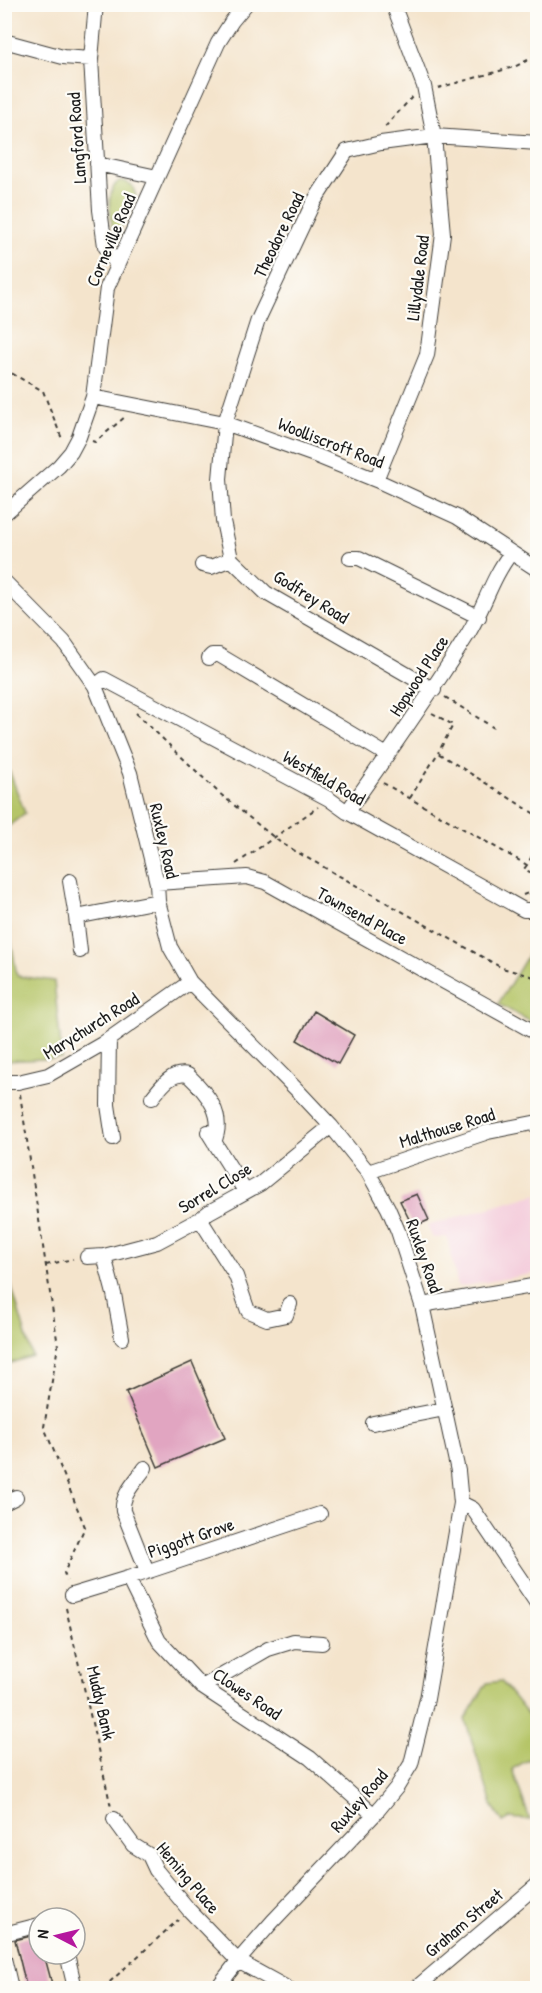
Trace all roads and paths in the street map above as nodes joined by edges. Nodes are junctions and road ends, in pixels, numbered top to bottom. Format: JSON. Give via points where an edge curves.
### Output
{"nodes":[{"id":1,"x":96,"y":4,"type":"edge"},
{"id":2,"x":246,"y":4,"type":"edge"},
{"id":3,"x":393,"y":4,"type":"edge"},
{"id":4,"x":4,"y":41,"type":"edge"},
{"id":5,"x":537,"y":55,"type":"edge"},
{"id":6,"x":91,"y":59,"type":"junction"},
{"id":7,"x":424,"y":92,"type":"junction"},
{"id":8,"x":434,"y":136,"type":"junction"},
{"id":9,"x":537,"y":142,"type":"edge"},
{"id":10,"x":381,"y":143,"type":"junction"},
{"id":11,"x":97,"y":164,"type":"junction"},
{"id":12,"x":157,"y":177,"type":"junction"},
{"id":13,"x":117,"y":265,"type":"junction"},
{"id":14,"x":4,"y":369,"type":"edge"},
{"id":15,"x":93,"y":397,"type":"junction"},
{"id":16,"x":139,"y":406,"type":"junction"},
{"id":17,"x":225,"y":423,"type":"junction"},
{"id":18,"x":80,"y":436,"type":"junction"},
{"id":19,"x":68,"y":456,"type":"junction"},
{"id":20,"x":376,"y":480,"type":"junction"},
{"id":21,"x":4,"y":514,"type":"edge"},
{"id":22,"x":511,"y":553,"type":"junction"},
{"id":23,"x":350,"y":558,"type":"dead end"},
{"id":24,"x":231,"y":559,"type":"junction"},
{"id":25,"x":202,"y":565,"type":"dead end"},
{"id":26,"x":537,"y":570,"type":"edge"},
{"id":27,"x":4,"y":581,"type":"edge"},
{"id":28,"x":478,"y":617,"type":"junction"},
{"id":29,"x":209,"y":658,"type":"dead end"},
{"id":30,"x":94,"y":686,"type":"junction"},
{"id":31,"x":434,"y":690,"type":"junction"},
{"id":32,"x":129,"y":706,"type":"dead end"},
{"id":33,"x":426,"y":710,"type":"dead end"},
{"id":34,"x":494,"y":728,"type":"dead end"},
{"id":35,"x":438,"y":753,"type":"junction"},
{"id":36,"x":387,"y":755,"type":"junction"},
{"id":37,"x":378,"y":780,"type":"dead end"},
{"id":38,"x":410,"y":798,"type":"junction"},
{"id":39,"x":329,"y":799,"type":"junction"},
{"id":40,"x":347,"y":812,"type":"junction"},
{"id":41,"x":537,"y":816,"type":"edge"},
{"id":42,"x":274,"y":837,"type":"junction"},
{"id":43,"x":537,"y":845,"type":"edge"},
{"id":44,"x":527,"y":865,"type":"junction"},
{"id":45,"x":537,"y":876,"type":"edge"},
{"id":46,"x":214,"y":879,"type":"junction"},
{"id":47,"x":70,"y":881,"type":"dead end"},
{"id":48,"x":157,"y":883,"type":"junction"},
{"id":49,"x":158,"y":901,"type":"junction"},
{"id":50,"x":534,"y":910,"type":"edge"},
{"id":51,"x":76,"y":917,"type":"junction"},
{"id":52,"x":80,"y":951,"type":"dead end"},
{"id":53,"x":537,"y":955,"type":"edge"},
{"id":54,"x":537,"y":978,"type":"edge"},
{"id":55,"x":190,"y":982,"type":"junction"},
{"id":56,"x":537,"y":1034,"type":"edge"},
{"id":57,"x":109,"y":1039,"type":"junction"},
{"id":58,"x":11,"y":1082,"type":"edge"},
{"id":59,"x":152,"y":1098,"type":"dead end"},
{"id":60,"x":537,"y":1122,"type":"edge"},
{"id":61,"x":331,"y":1126,"type":"junction"},
{"id":62,"x":113,"y":1138,"type":"dead end"},
{"id":63,"x":368,"y":1172,"type":"junction"},
{"id":64,"x":245,"y":1191,"type":"junction"},
{"id":65,"x":200,"y":1219,"type":"junction"},
{"id":66,"x":104,"y":1256,"type":"junction"},
{"id":67,"x":87,"y":1257,"type":"joint"},
{"id":68,"x":46,"y":1265,"type":"junction"},
{"id":69,"x":537,"y":1285,"type":"edge"},
{"id":70,"x":290,"y":1304,"type":"dead end"},
{"id":71,"x":422,"y":1305,"type":"junction"},
{"id":72,"x":122,"y":1338,"type":"dead end"},
{"id":73,"x":445,"y":1409,"type":"junction"},
{"id":74,"x":374,"y":1423,"type":"dead end"},
{"id":75,"x":145,"y":1468,"type":"dead end"},
{"id":76,"x":461,"y":1503,"type":"junction"},
{"id":77,"x":320,"y":1514,"type":"dead end"},
{"id":78,"x":147,"y":1571,"type":"junction"},
{"id":79,"x":128,"y":1578,"type":"junction"},
{"id":80,"x":72,"y":1595,"type":"junction"},
{"id":81,"x":537,"y":1605,"type":"edge"},
{"id":82,"x":322,"y":1643,"type":"dead end"},
{"id":83,"x":202,"y":1687,"type":"junction"},
{"id":84,"x":374,"y":1815,"type":"junction"},
{"id":85,"x":114,"y":1819,"type":"joint"},
{"id":86,"x":536,"y":1886,"type":"edge"},
{"id":87,"x":189,"y":1910,"type":"junction"},
{"id":88,"x":27,"y":1928,"type":"edge"},
{"id":89,"x":4,"y":1934,"type":"edge"},
{"id":90,"x":4,"y":1958,"type":"edge"},
{"id":91,"x":238,"y":1960,"type":"junction"},
{"id":92,"x":70,"y":1966,"type":"edge"},
{"id":93,"x":8,"y":1981,"type":"edge"},
{"id":94,"x":71,"y":1989,"type":"edge"},
{"id":95,"x":103,"y":1989,"type":"edge"},
{"id":96,"x":217,"y":1989,"type":"edge"},
{"id":97,"x":287,"y":1989,"type":"edge"},
{"id":98,"x":416,"y":1989,"type":"edge"}],
"edges":[{"from":1,"to":6,"type":"street","name":"Langford Road"},
{"from":2,"to":12,"type":"street","name":"Corneville Road","via":[[218,43]]},
{"from":3,"to":7,"type":"street","name":"Lillydale Road"},
{"from":4,"to":6,"type":"street","via":[[63,57]]},
{"from":5,"to":7,"type":"path","via":[[514,67]]},
{"from":6,"to":11,"type":"street","name":"Langford Road"},
{"from":7,"to":8,"type":"street","name":"Lillydale Road"},
{"from":7,"to":10,"type":"path","via":[[412,96],[382,131]]},
{"from":8,"to":9,"type":"street","name":"Theodore Road"},
{"from":8,"to":10,"type":"street","name":"Theodore Road"},
{"from":8,"to":20,"type":"street","name":"Lillydale Road","via":[[443,234],[427,355]]},
{"from":10,"to":17,"type":"street","name":"Theodore Road","via":[[347,151],[313,203],[258,320]]},
{"from":11,"to":12,"type":"street"},
{"from":11,"to":13,"type":"street","name":"Langford Road","via":[[104,241]]},
{"from":12,"to":13,"type":"street","name":"Corneville Road"},
{"from":13,"to":15,"type":"street","name":"Corneville Road","via":[[106,292]]},
{"from":14,"to":19,"type":"path","via":[[43,391]]},
{"from":15,"to":16,"type":"street","name":"Woolliscroft Road"},
{"from":15,"to":18,"type":"street","name":"Corneville Road"},
{"from":16,"to":17,"type":"street","name":"Woolliscroft Road"},
{"from":16,"to":18,"type":"path","via":[[96,442]]},
{"from":17,"to":20,"type":"street","name":"Woolliscroft Road"},
{"from":17,"to":24,"type":"street","via":[[221,489]]},
{"from":18,"to":19,"type":"street","name":"Corneville Road"},
{"from":19,"to":21,"type":"street","name":"Corneville Road"},
{"from":20,"to":22,"type":"street","name":"Woolliscroft Road","via":[[457,517]]},
{"from":22,"to":26,"type":"street","name":"Woolliscroft Road"},
{"from":22,"to":28,"type":"street","name":"Hopwood Place"},
{"from":23,"to":28,"type":"street","via":[[359,558]]},
{"from":24,"to":25,"type":"street","via":[[211,567]]},
{"from":24,"to":31,"type":"street","name":"Godfrey Road","via":[[266,593]]},
{"from":27,"to":30,"type":"street","name":"Ruxley Road","via":[[64,642]]},
{"from":28,"to":31,"type":"street","name":"Hopwood Place"},
{"from":29,"to":36,"type":"street","via":[[219,655]]},
{"from":30,"to":39,"type":"street","name":"Westfield Road","via":[[104,679]]},
{"from":30,"to":48,"type":"street","name":"Ruxley Road","via":[[130,773]]},
{"from":31,"to":34,"type":"path"},
{"from":31,"to":36,"type":"street","name":"Hopwood Place"},
{"from":32,"to":42,"type":"path","via":[[219,793]]},
{"from":33,"to":35,"type":"path","via":[[453,725]]},
{"from":35,"to":38,"type":"path"},
{"from":35,"to":41,"type":"path"},
{"from":36,"to":40,"type":"street","name":"Hopwood Place"},
{"from":37,"to":38,"type":"path"},
{"from":38,"to":44,"type":"path"},
{"from":39,"to":40,"type":"street","name":"Westfield Road"},
{"from":39,"to":42,"type":"path"},
{"from":40,"to":50,"type":"street","name":"Westfield Road","via":[[524,910]]},
{"from":42,"to":46,"type":"path"},
{"from":42,"to":54,"type":"path","via":[[502,968]]},
{"from":43,"to":44,"type":"path"},
{"from":44,"to":45,"type":"path","via":[[524,869]]},
{"from":46,"to":48,"type":"street","name":"Townsend Place"},
{"from":46,"to":56,"type":"street","name":"Townsend Place","via":[[247,877],[265,882]]},
{"from":47,"to":51,"type":"street"},
{"from":48,"to":49,"type":"street","name":"Ruxley Road"},
{"from":49,"to":51,"type":"street"},
{"from":49,"to":55,"type":"street","name":"Ruxley Road","via":[[170,947]]},
{"from":50,"to":53,"type":"path"},
{"from":51,"to":52,"type":"street"},
{"from":55,"to":57,"type":"street","name":"Marychurch Road"},
{"from":55,"to":61,"type":"street","name":"Ruxley Road"},
{"from":57,"to":58,"type":"street","name":"Marychurch Road","via":[[48,1075]]},
{"from":57,"to":62,"type":"street","via":[[108,1105]]},
{"from":58,"to":68,"type":"path","name":"Muddy Bank"},
{"from":59,"to":64,"type":"street","via":[[170,1079],[180,1074],[188,1076],[216,1109],[217,1135],[211,1137]]},
{"from":60,"to":63,"type":"street","name":"Malthouse Road","via":[[488,1132]]},
{"from":61,"to":63,"type":"street","name":"Ruxley Road"},
{"from":61,"to":64,"type":"street","name":"Sorrel Close","via":[[260,1184]]},
{"from":63,"to":71,"type":"street","name":"Ruxley Road","via":[[398,1231]]},
{"from":64,"to":65,"type":"street","name":"Sorrel Close"},
{"from":65,"to":66,"type":"street","name":"Sorrel Close","via":[[158,1242]]},
{"from":65,"to":70,"type":"street","via":[[236,1276],[248,1311],[267,1319],[286,1315]]},
{"from":66,"to":67,"type":"street","name":"Sorrel Close"},
{"from":66,"to":72,"type":"street"},
{"from":67,"to":68,"type":"path"},
{"from":68,"to":80,"type":"path","name":"Muddy Bank","via":[[58,1346],[44,1427],[85,1527],[64,1574]]},
{"from":69,"to":71,"type":"street"},
{"from":71,"to":73,"type":"street","name":"Ruxley Road"},
{"from":73,"to":74,"type":"street"},
{"from":73,"to":76,"type":"street","name":"Ruxley Road"},
{"from":75,"to":78,"type":"street","via":[[122,1505]]},
{"from":76,"to":81,"type":"street","via":[[473,1509]]},
{"from":76,"to":84,"type":"street","name":"Ruxley Road","via":[[428,1699],[411,1764]]},
{"from":77,"to":78,"type":"street","name":"Piggott Grove"},
{"from":78,"to":79,"type":"street","name":"Piggott Grove"},
{"from":79,"to":80,"type":"street","name":"Piggott Grove"},
{"from":79,"to":83,"type":"street","name":"Clowes Road","via":[[159,1641]]},
{"from":80,"to":85,"type":"path","name":"Muddy Bank","via":[[65,1610]]},
{"from":82,"to":83,"type":"street","via":[[294,1641],[268,1649]]},
{"from":83,"to":84,"type":"street","name":"Clowes Road","via":[[310,1758]]},
{"from":84,"to":91,"type":"street","name":"Ruxley Road"},
{"from":85,"to":87,"type":"street","name":"Heming Place","via":[[133,1845],[149,1855],[156,1870]]},
{"from":86,"to":98,"type":"street","name":"Graham Street"},
{"from":87,"to":91,"type":"street","name":"Heming Place"},
{"from":87,"to":95,"type":"path"},
{"from":88,"to":89,"type":"street"},
{"from":90,"to":93,"type":"street"},
{"from":91,"to":96,"type":"street","name":"Ruxley Road"},
{"from":91,"to":97,"type":"street","name":"Heming Place"},
{"from":92,"to":94,"type":"street","via":[[74,1984]]}]}
